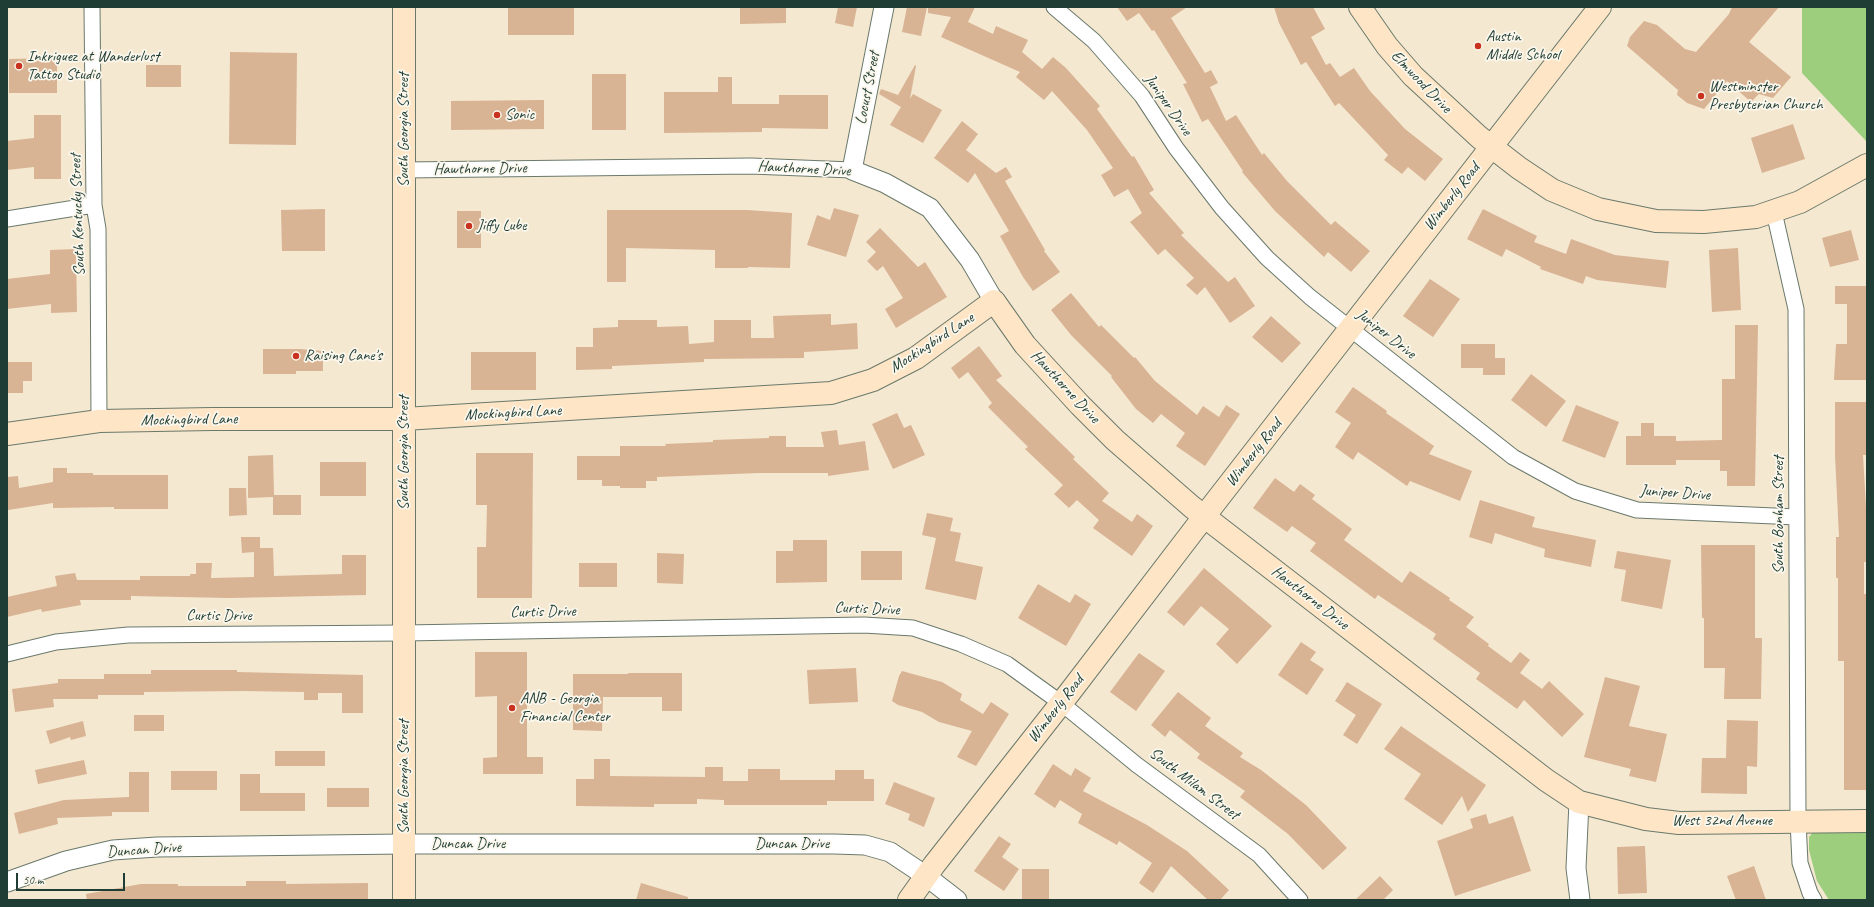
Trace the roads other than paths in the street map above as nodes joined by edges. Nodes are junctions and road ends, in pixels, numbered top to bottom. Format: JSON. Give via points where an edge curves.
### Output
{"nodes":[{"id":1,"x":92,"y":7,"type":"edge"},
{"id":2,"x":404,"y":7,"type":"edge"},
{"id":3,"x":884,"y":7,"type":"edge"},
{"id":4,"x":1054,"y":7,"type":"edge"},
{"id":5,"x":1360,"y":7,"type":"edge"},
{"id":6,"x":1600,"y":7,"type":"edge"},
{"id":7,"x":1492,"y":147,"type":"junction"},
{"id":8,"x":1867,"y":165,"type":"edge"},
{"id":9,"x":404,"y":170,"type":"junction"},
{"id":10,"x":852,"y":170,"type":"junction"},
{"id":11,"x":94,"y":204,"type":"junction"},
{"id":12,"x":1774,"y":212,"type":"junction"},
{"id":13,"x":7,"y":219,"type":"edge"},
{"id":14,"x":994,"y":301,"type":"junction"},
{"id":15,"x":1350,"y":328,"type":"junction"},
{"id":16,"x":404,"y":420,"type":"junction"},
{"id":17,"x":99,"y":421,"type":"junction"},
{"id":18,"x":7,"y":434,"type":"edge"},
{"id":19,"x":1204,"y":517,"type":"junction"},
{"id":20,"x":1797,"y":517,"type":"junction"},
{"id":21,"x":404,"y":632,"type":"junction"},
{"id":22,"x":7,"y":654,"type":"edge"},
{"id":23,"x":1061,"y":703,"type":"junction"},
{"id":24,"x":1579,"y":802,"type":"junction"},
{"id":25,"x":1798,"y":821,"type":"junction"},
{"id":26,"x":1867,"y":821,"type":"edge"},
{"id":27,"x":404,"y":844,"type":"junction"},
{"id":28,"x":926,"y":876,"type":"junction"},
{"id":29,"x":7,"y":882,"type":"edge"},
{"id":30,"x":404,"y":900,"type":"edge"},
{"id":31,"x":909,"y":900,"type":"edge"},
{"id":32,"x":957,"y":900,"type":"edge"},
{"id":33,"x":1300,"y":900,"type":"edge"},
{"id":34,"x":1580,"y":900,"type":"edge"},
{"id":35,"x":1814,"y":900,"type":"edge"}],
"edges":[{"from":1,"to":11,"type":"street","name":"South Kentucky Street"},
{"from":2,"to":9,"type":"main road","name":"South Georgia Street"},
{"from":3,"to":10,"type":"street","name":"Locust Street"},
{"from":4,"to":15,"type":"street","name":"Juniper Drive","via":[[1094,41],[1142,96],[1176,148],[1266,258]]},
{"from":5,"to":7,"type":"main road","name":"Elmwood Drive","via":[[1387,46],[1413,76],[1451,113]]},
{"from":6,"to":7,"type":"main road","name":"Wimberly Road"},
{"from":7,"to":12,"type":"main road","name":"Elmwood Drive","via":[[1552,190],[1576,201],[1619,214],[1656,222],[1704,222],[1756,217]]},
{"from":7,"to":15,"type":"main road","name":"Wimberly Road"},
{"from":8,"to":12,"type":"main road","name":"Elmwood Drive","via":[[1800,202]]},
{"from":9,"to":10,"type":"street","name":"Hawthorne Drive","via":[[751,166]]},
{"from":9,"to":16,"type":"main road","name":"South Georgia Street"},
{"from":10,"to":14,"type":"street","name":"Hawthorne Drive","via":[[885,183],[930,208],[970,260]]},
{"from":11,"to":13,"type":"street"},
{"from":11,"to":17,"type":"street","name":"South Kentucky Street","via":[[98,229]]},
{"from":12,"to":20,"type":"street","name":"South Bonham Street","via":[[1796,309]]},
{"from":14,"to":16,"type":"main road","name":"Mockingbird Lane","via":[[916,358],[873,380],[831,393]]},
{"from":14,"to":19,"type":"main road","name":"Hawthorne Drive","via":[[1026,346],[1080,405],[1115,440]]},
{"from":15,"to":19,"type":"main road","name":"Wimberly Road"},
{"from":15,"to":20,"type":"street","name":"Juniper Drive","via":[[1512,457],[1574,491],[1637,510]]},
{"from":16,"to":17,"type":"main road","name":"Mockingbird Lane"},
{"from":16,"to":21,"type":"main road","name":"South Georgia Street"},
{"from":17,"to":18,"type":"main road","name":"Mockingbird Lane"},
{"from":19,"to":23,"type":"main road","name":"Wimberly Road"},
{"from":19,"to":24,"type":"main road","name":"Hawthorne Drive","via":[[1546,780]]},
{"from":20,"to":25,"type":"street","name":"South Bonham Street"},
{"from":21,"to":22,"type":"street","name":"Curtis Drive","via":[[128,635],[56,642]]},
{"from":21,"to":23,"type":"street","name":"Curtis Drive","via":[[864,625],[913,628],[1007,664]]},
{"from":21,"to":27,"type":"main road","name":"South Georgia Street"},
{"from":23,"to":28,"type":"main road","name":"Wimberly Road"},
{"from":23,"to":33,"type":"street","name":"South Milam Street","via":[[1137,764],[1259,855]]},
{"from":24,"to":25,"type":"main road","name":"West 32nd Avenue","via":[[1646,819],[1679,823]]},
{"from":24,"to":34,"type":"street","via":[[1576,868]]},
{"from":25,"to":26,"type":"main road","name":"West 32nd Avenue"},
{"from":25,"to":35,"type":"street","name":"South Bonham Street","via":[[1800,863]]},
{"from":27,"to":28,"type":"street","name":"Duncan Drive","via":[[865,845],[890,852]]},
{"from":27,"to":29,"type":"street","name":"Duncan Drive","via":[[158,847],[113,850],[66,861]]},
{"from":27,"to":30,"type":"main road","name":"South Georgia Street"},
{"from":28,"to":31,"type":"main road","name":"Wimberly Road"},
{"from":28,"to":32,"type":"street","name":"Duncan Drive"}]}
